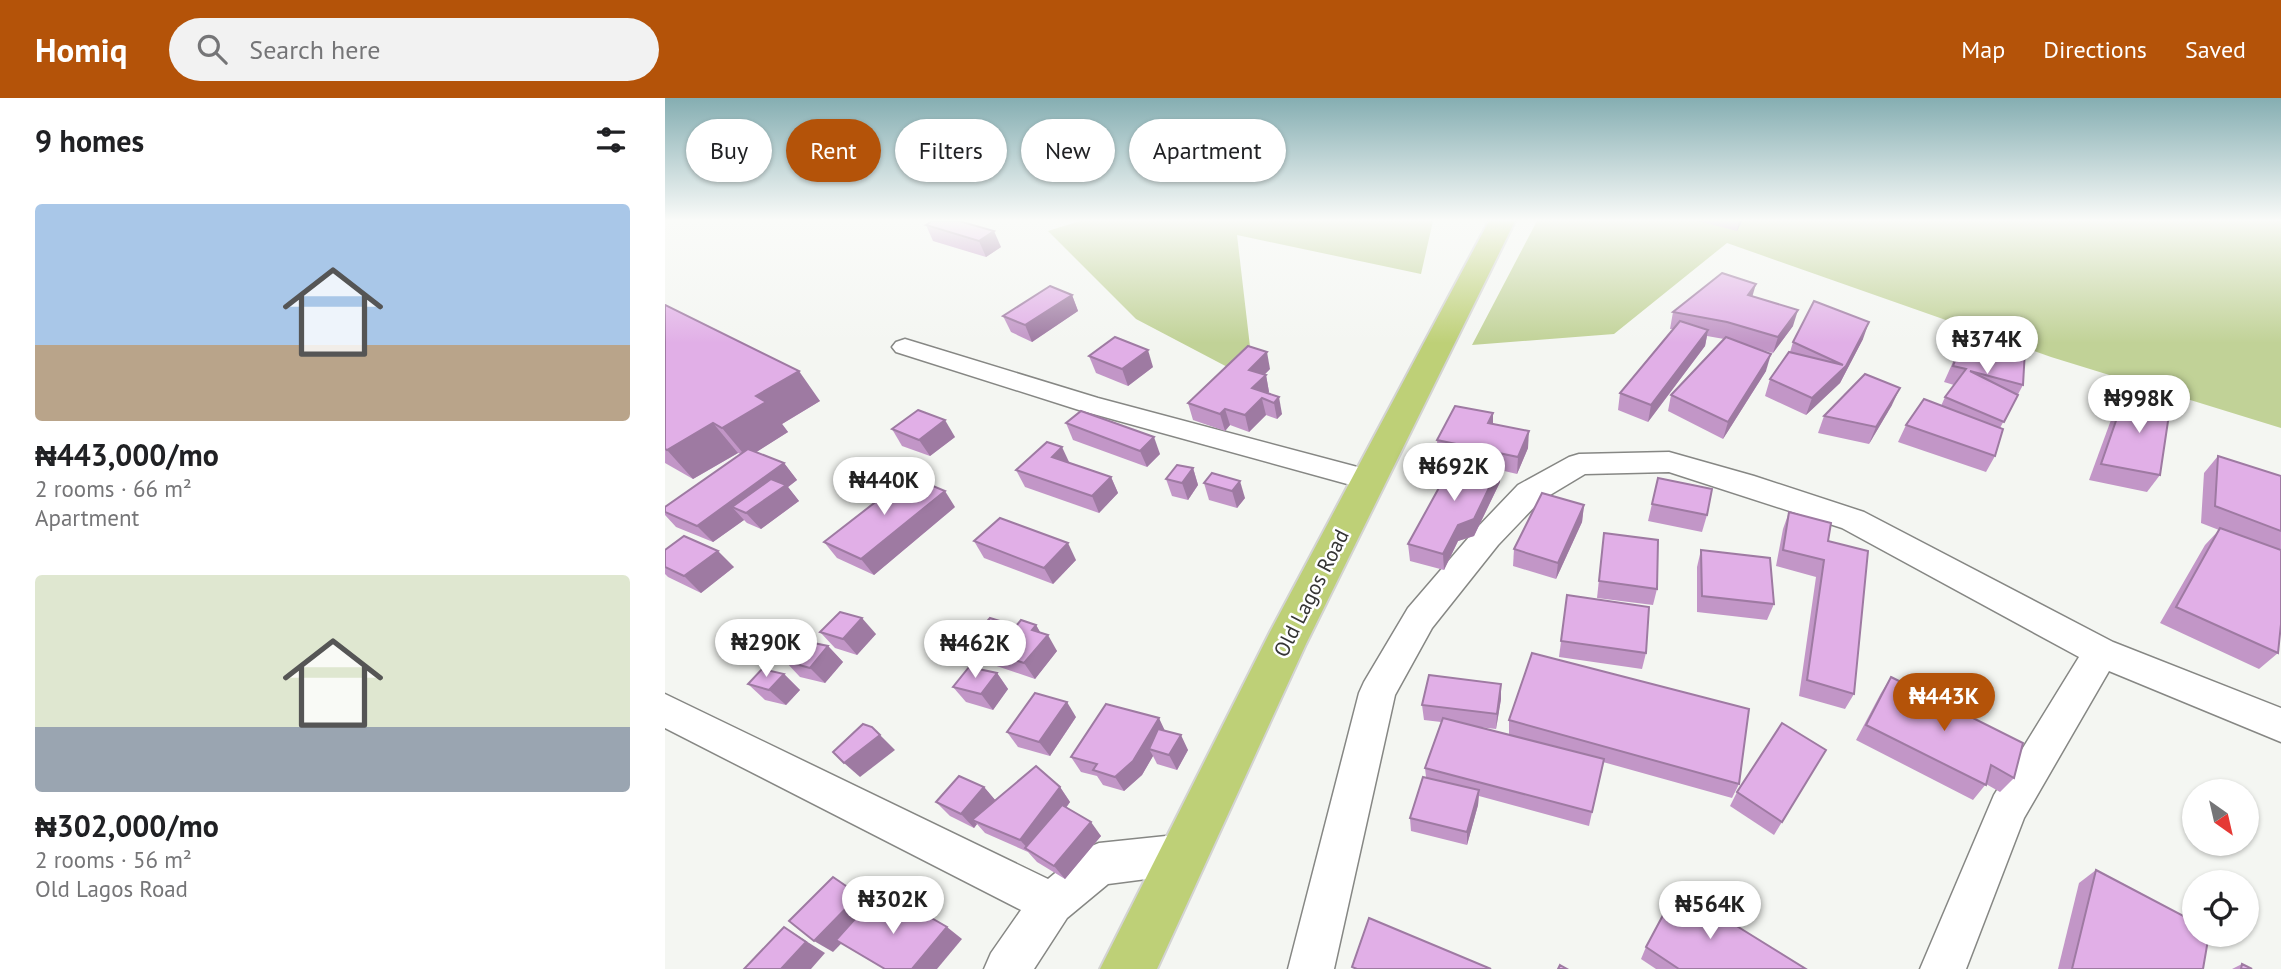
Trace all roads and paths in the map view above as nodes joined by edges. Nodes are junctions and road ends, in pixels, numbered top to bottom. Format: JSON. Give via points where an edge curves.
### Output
{"nodes":[{"id":1,"x":1481,"y":262,"type":"edge"},
{"id":2,"x":905,"y":347,"type":"dead end"},
{"id":3,"x":1369,"y":480,"type":"junction"},
{"id":4,"x":2101,"y":652,"type":"junction"},
{"id":5,"x":665,"y":710,"type":"edge"},
{"id":6,"x":2281,"y":724,"type":"edge"},
{"id":7,"x":1185,"y":853,"type":"junction"},
{"id":8,"x":1052,"y":903,"type":"junction"},
{"id":9,"x":1007,"y":969,"type":"edge"},
{"id":10,"x":1128,"y":969,"type":"edge"},
{"id":11,"x":1311,"y":969,"type":"edge"},
{"id":12,"x":1943,"y":969,"type":"edge"}],
"edges":[{"from":1,"to":3,"type":"main road","name":"Old Lagos Road"},
{"from":2,"to":3,"type":"street","via":[[1089,404]]},
{"from":3,"to":7,"type":"main road","name":"Old Lagos Road"},
{"from":4,"to":6,"type":"street"},
{"from":4,"to":11,"type":"street","via":[[1853,520],[1669,462],[1579,464],[1529,493],[1487,537],[1420,618],[1377,693]]},
{"from":4,"to":12,"type":"street","via":[[2008,808]]},
{"from":5,"to":8,"type":"street"},
{"from":7,"to":8,"type":"street","via":[[1099,864]]},
{"from":7,"to":10,"type":"main road","name":"Old Lagos Road"},
{"from":8,"to":9,"type":"street"}]}
